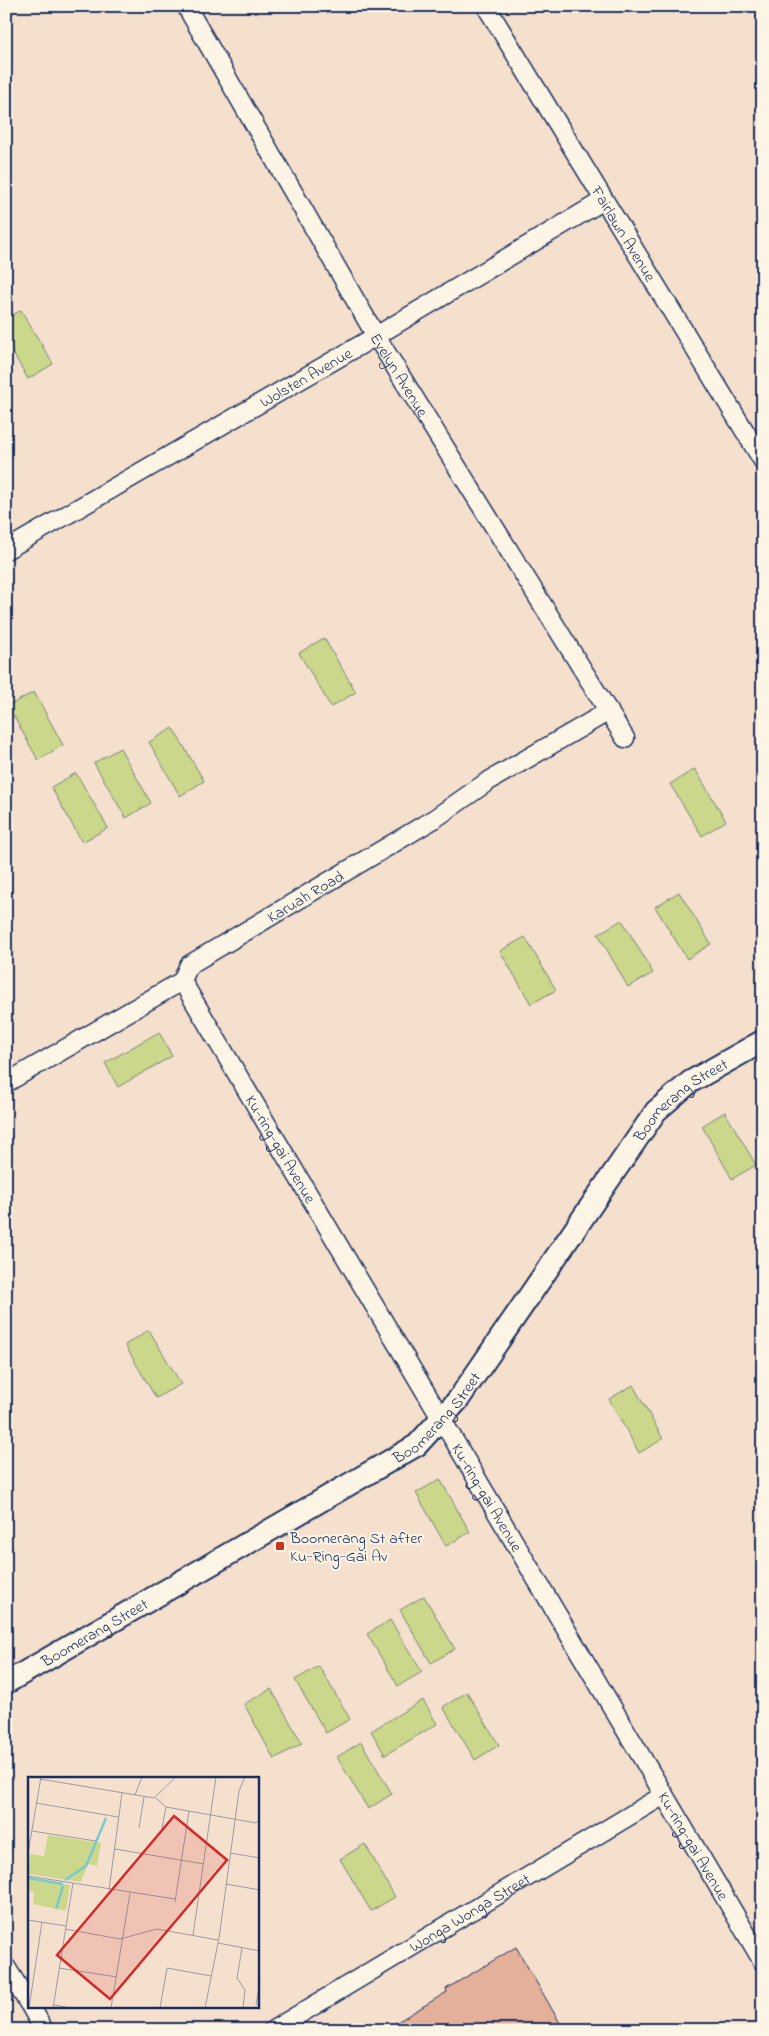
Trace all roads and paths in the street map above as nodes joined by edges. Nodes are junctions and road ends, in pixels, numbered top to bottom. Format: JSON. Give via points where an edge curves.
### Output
{"nodes":[{"id":1,"x":186,"y":6,"type":"edge"},
{"id":2,"x":486,"y":6,"type":"edge"},
{"id":3,"x":604,"y":200,"type":"junction"},
{"id":4,"x":376,"y":336,"type":"junction"},
{"id":5,"x":763,"y":462,"type":"edge"},
{"id":6,"x":6,"y":550,"type":"edge"},
{"id":7,"x":609,"y":711,"type":"junction"},
{"id":8,"x":625,"y":738,"type":"dead end"},
{"id":9,"x":182,"y":981,"type":"junction"},
{"id":10,"x":763,"y":1041,"type":"edge"},
{"id":11,"x":6,"y":1082,"type":"edge"},
{"id":12,"x":442,"y":1420,"type":"junction"},
{"id":13,"x":6,"y":1683,"type":"edge"},
{"id":14,"x":664,"y":1795,"type":"junction"},
{"id":15,"x":763,"y":1962,"type":"edge"},
{"id":16,"x":6,"y":1967,"type":"edge"},
{"id":17,"x":28,"y":2003,"type":"edge"},
{"id":18,"x":31,"y":2008,"type":"edge"},
{"id":19,"x":44,"y":2030,"type":"edge"},
{"id":20,"x":273,"y":2030,"type":"edge"}],
"edges":[{"from":1,"to":4,"type":"street","name":"Evelyn Avenue"},
{"from":2,"to":3,"type":"street","name":"Fairlawn Avenue"},
{"from":3,"to":4,"type":"street","name":"Wolsten Avenue"},
{"from":3,"to":5,"type":"street","name":"Fairlawn Avenue"},
{"from":4,"to":6,"type":"street","name":"Wolsten Avenue"},
{"from":4,"to":7,"type":"street","name":"Evelyn Avenue"},
{"from":7,"to":8,"type":"street","name":"Evelyn Avenue"},
{"from":7,"to":9,"type":"street","name":"Karuah Road","via":[[487,782],[434,820],[189,965]]},
{"from":9,"to":11,"type":"street","name":"Karuah Road"},
{"from":9,"to":12,"type":"street","name":"Ku-ring-gai Avenue"},
{"from":10,"to":12,"type":"street","name":"Boomerang Street","via":[[690,1082],[656,1111]]},
{"from":12,"to":13,"type":"street","name":"Boomerang Street","via":[[417,1445]]},
{"from":12,"to":14,"type":"street","name":"Ku-ring-gai Avenue"},
{"from":14,"to":15,"type":"street","name":"Ku-ring-gai Avenue"},
{"from":14,"to":20,"type":"street","name":"Wonga Wonga Street"},
{"from":16,"to":17,"type":"street"},
{"from":18,"to":19,"type":"street"}]}
